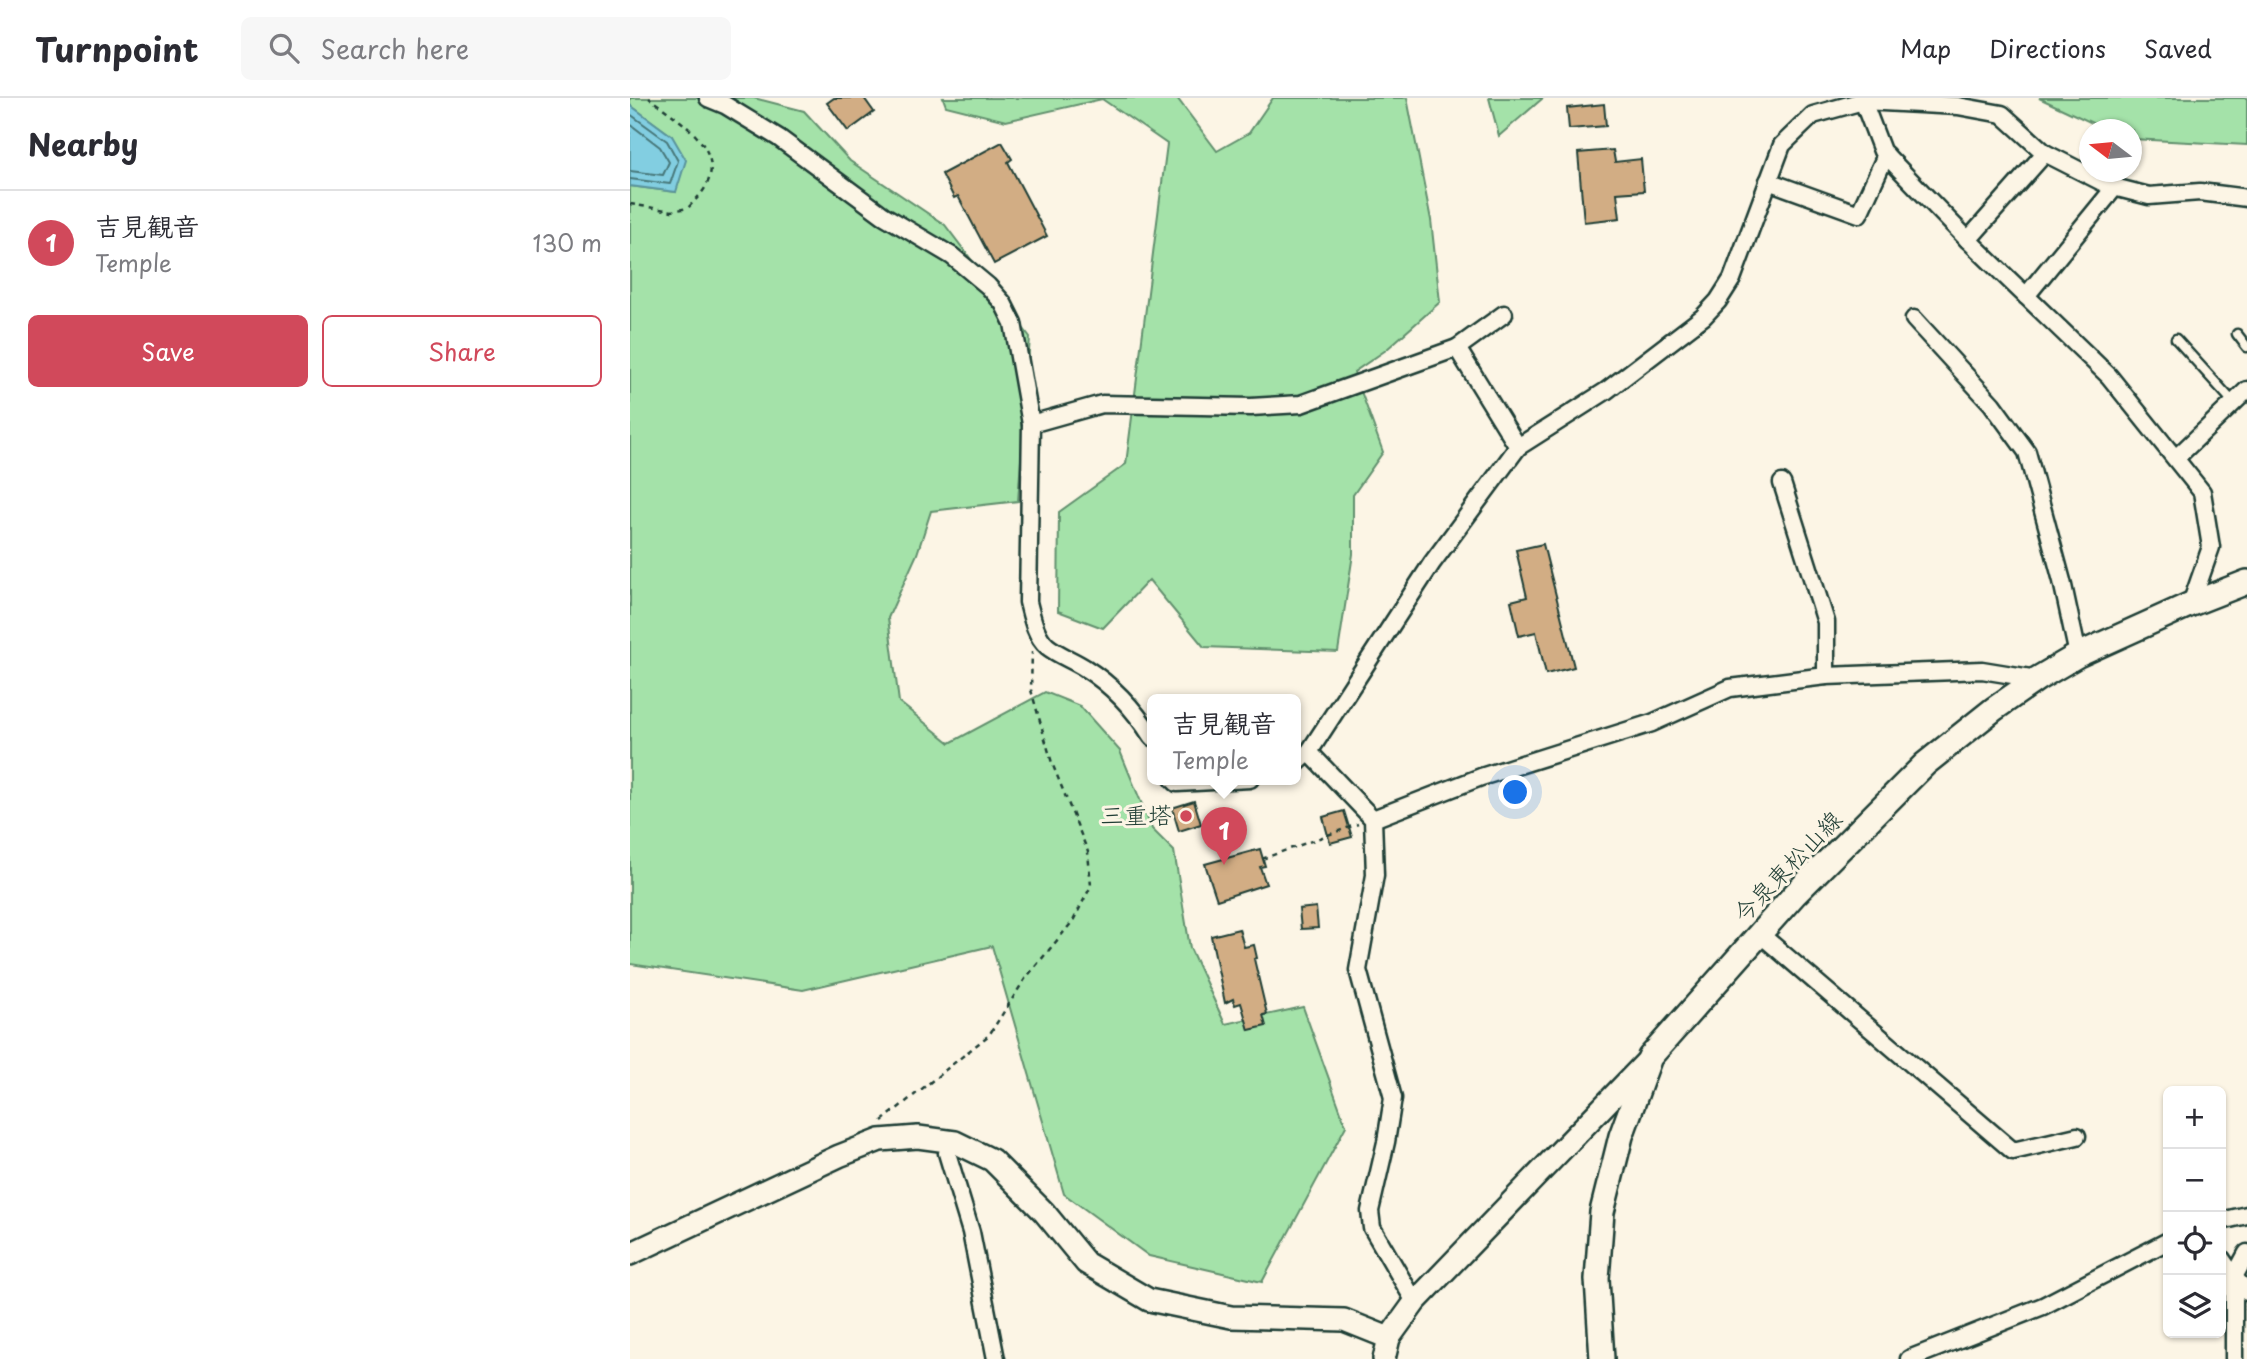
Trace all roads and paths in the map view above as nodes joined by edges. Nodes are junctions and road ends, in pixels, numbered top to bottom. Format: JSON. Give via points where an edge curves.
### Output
{"nodes":[{"id":1,"x":649,"y":98,"type":"edge"},
{"id":2,"x":708,"y":98,"type":"edge"},
{"id":3,"x":1901,"y":100,"type":"edge"},
{"id":4,"x":1863,"y":101,"type":"junction"},
{"id":5,"x":2045,"y":153,"type":"junction"},
{"id":6,"x":1886,"y":155,"type":"junction"},
{"id":7,"x":1768,"y":181,"type":"junction"},
{"id":8,"x":2115,"y":187,"type":"junction"},
{"id":9,"x":2247,"y":198,"type":"edge"},
{"id":10,"x":630,"y":204,"type":"edge"},
{"id":11,"x":1968,"y":240,"type":"junction"},
{"id":12,"x":2026,"y":296,"type":"junction"},
{"id":13,"x":1504,"y":314,"type":"dead end"},
{"id":14,"x":1914,"y":319,"type":"dead end"},
{"id":15,"x":2237,"y":334,"type":"dead end"},
{"id":16,"x":2176,"y":339,"type":"dead end"},
{"id":17,"x":2247,"y":347,"type":"edge"},
{"id":18,"x":1457,"y":348,"type":"junction"},
{"id":19,"x":2247,"y":390,"type":"edge"},
{"id":20,"x":2234,"y":403,"type":"junction"},
{"id":21,"x":1031,"y":424,"type":"junction"},
{"id":22,"x":1518,"y":447,"type":"junction"},
{"id":23,"x":2176,"y":458,"type":"junction"},
{"id":24,"x":1782,"y":483,"type":"dead end"},
{"id":25,"x":2247,"y":582,"type":"edge"},
{"id":26,"x":2191,"y":604,"type":"junction"},
{"id":27,"x":1032,"y":620,"type":"junction"},
{"id":28,"x":2078,"y":655,"type":"junction"},
{"id":29,"x":1826,"y":676,"type":"junction"},
{"id":30,"x":2037,"y":679,"type":"junction"},
{"id":31,"x":1147,"y":730,"type":"edge"},
{"id":32,"x":1309,"y":752,"type":"junction"},
{"id":33,"x":1301,"y":759,"type":"edge"},
{"id":34,"x":1373,"y":819,"type":"junction"},
{"id":35,"x":1343,"y":829,"type":"dead end"},
{"id":36,"x":1262,"y":859,"type":"dead end"},
{"id":37,"x":1760,"y":934,"type":"junction"},
{"id":38,"x":1650,"y":1057,"type":"junction"},
{"id":39,"x":882,"y":1121,"type":"dead end"},
{"id":40,"x":2077,"y":1136,"type":"dead end"},
{"id":41,"x":955,"y":1142,"type":"junction"},
{"id":42,"x":2247,"y":1215,"type":"edge"},
{"id":43,"x":2226,"y":1220,"type":"edge"},
{"id":44,"x":2163,"y":1244,"type":"edge"},
{"id":45,"x":2247,"y":1253,"type":"edge"},
{"id":46,"x":630,"y":1254,"type":"edge"},
{"id":47,"x":2226,"y":1265,"type":"edge"},
{"id":48,"x":2234,"y":1277,"type":"junction"},
{"id":49,"x":2247,"y":1292,"type":"edge"},
{"id":50,"x":1415,"y":1302,"type":"junction"},
{"id":51,"x":1389,"y":1338,"type":"junction"},
{"id":52,"x":996,"y":1359,"type":"edge"},
{"id":53,"x":1384,"y":1359,"type":"edge"},
{"id":54,"x":1602,"y":1359,"type":"edge"},
{"id":55,"x":1909,"y":1359,"type":"edge"},
{"id":56,"x":2234,"y":1359,"type":"edge"}],
"edges":[{"from":1,"to":10,"type":"path","via":[[690,128],[705,147],[711,171],[707,186],[688,208],[672,211]]},
{"from":2,"to":21,"type":"street","via":[[779,138],[883,215],[952,256],[988,286],[1013,323]]},
{"from":3,"to":4,"type":"street"},
{"from":3,"to":5,"type":"street","via":[[2002,114]]},
{"from":4,"to":6,"type":"street"},
{"from":4,"to":7,"type":"street","via":[[1813,115],[1782,145]]},
{"from":5,"to":8,"type":"street"},
{"from":5,"to":11,"type":"street"},
{"from":6,"to":7,"type":"street","via":[[1859,214]]},
{"from":6,"to":11,"type":"street"},
{"from":7,"to":22,"type":"street","via":[[1732,279],[1703,317],[1606,391]]},
{"from":8,"to":9,"type":"street","via":[[2150,196],[2200,192]]},
{"from":8,"to":12,"type":"street"},
{"from":11,"to":12,"type":"street"},
{"from":12,"to":23,"type":"street","via":[[2109,376]]},
{"from":13,"to":18,"type":"street"},
{"from":14,"to":28,"type":"street","via":[[1992,404],[2027,452]]},
{"from":15,"to":17,"type":"lane"},
{"from":16,"to":20,"type":"lane"},
{"from":18,"to":21,"type":"street","via":[[1301,404],[1102,404]]},
{"from":18,"to":22,"type":"street"},
{"from":19,"to":20,"type":"street"},
{"from":20,"to":23,"type":"street"},
{"from":21,"to":27,"type":"street","via":[[1028,602]]},
{"from":22,"to":32,"type":"street","via":[[1432,563]]},
{"from":23,"to":26,"type":"street","via":[[2202,492],[2211,547]]},
{"from":24,"to":29,"type":"street","via":[[1826,622]]},
{"from":25,"to":26,"type":"main road","name":"今泉東松山線"},
{"from":26,"to":28,"type":"main road","name":"今泉東松山線"},
{"from":27,"to":31,"type":"street","via":[[1047,645],[1087,669],[1127,703]]},
{"from":27,"to":39,"type":"path","via":[[1031,690],[1052,763],[1088,852],[1091,886],[1073,921],[989,1035]]},
{"from":28,"to":30,"type":"main road","name":"今泉東松山線"},
{"from":29,"to":30,"type":"street","via":[[1982,670]]},
{"from":29,"to":34,"type":"street","via":[[1730,688],[1653,723],[1481,777]]},
{"from":30,"to":37,"type":"main road","name":"今泉東松山線","via":[[1925,764]]},
{"from":32,"to":33,"type":"street"},
{"from":32,"to":34,"type":"street"},
{"from":34,"to":50,"type":"street","via":[[1375,875],[1358,970],[1393,1098],[1370,1211],[1372,1228]]},
{"from":35,"to":36,"type":"path"},
{"from":37,"to":38,"type":"main road","name":"今泉東松山線"},
{"from":37,"to":40,"type":"street","via":[[2013,1151]]},
{"from":38,"to":50,"type":"street"},
{"from":38,"to":54,"type":"main road","name":"今泉東松山線","via":[[1621,1136],[1602,1212],[1597,1279]]},
{"from":41,"to":46,"type":"street","via":[[918,1137],[880,1140]]},
{"from":41,"to":51,"type":"street","via":[[992,1160],[1086,1263],[1149,1300],[1231,1317],[1345,1320]]},
{"from":41,"to":52,"type":"street","via":[[947,1153],[971,1233]]},
{"from":42,"to":43,"type":"street"},
{"from":44,"to":55,"type":"street","via":[[2043,1306]]},
{"from":45,"to":48,"type":"street"},
{"from":47,"to":48,"type":"street"},
{"from":48,"to":49,"type":"street"},
{"from":48,"to":56,"type":"street"},
{"from":50,"to":51,"type":"street"},
{"from":51,"to":53,"type":"street"}]}
